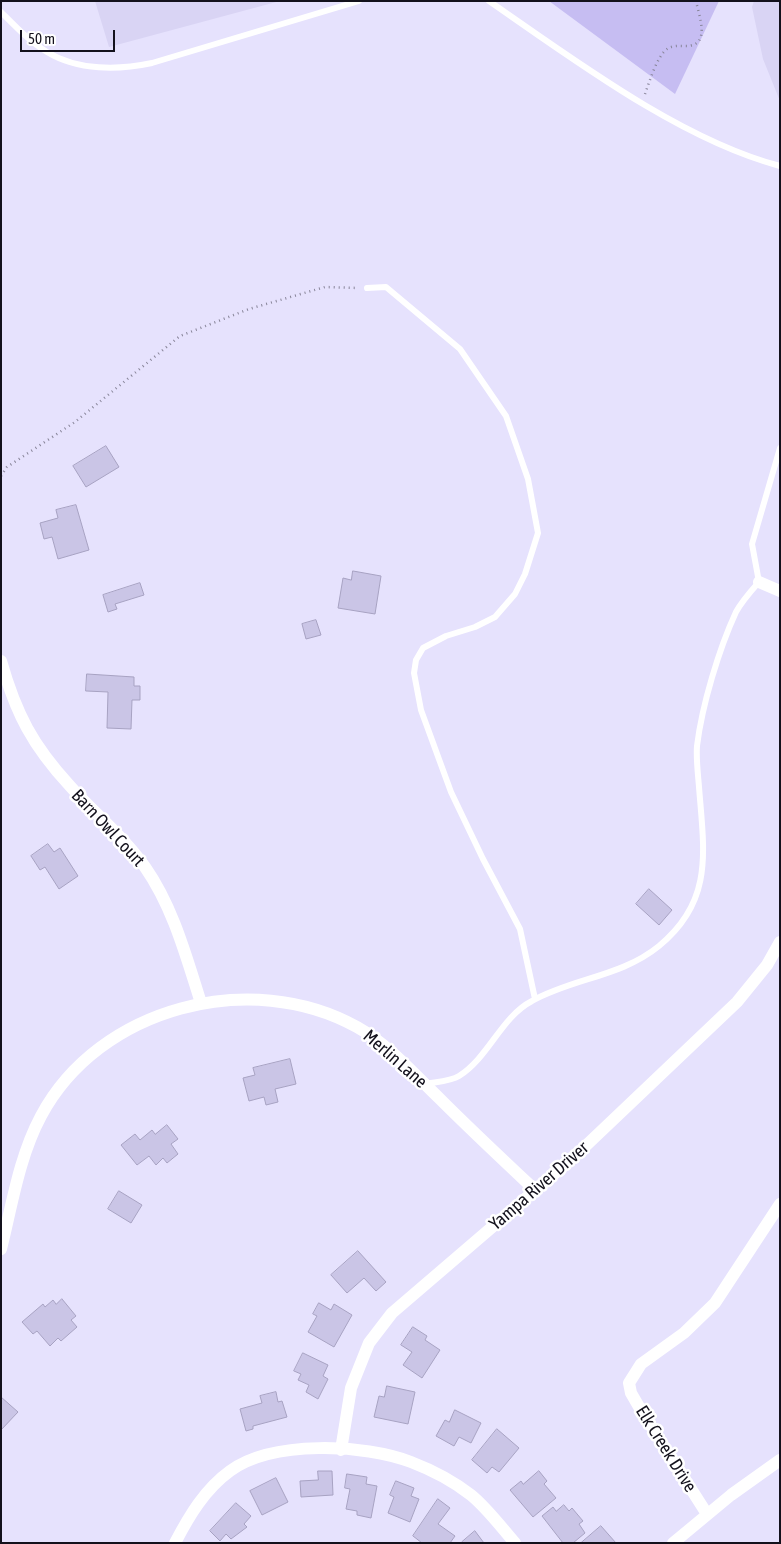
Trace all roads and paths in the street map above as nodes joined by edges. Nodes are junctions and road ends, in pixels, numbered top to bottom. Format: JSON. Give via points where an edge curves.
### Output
{"nodes":[{"id":1,"x":359,"y":1,"type":"edge"},
{"id":2,"x":489,"y":1,"type":"edge"},
{"id":3,"x":696,"y":1,"type":"edge"},
{"id":4,"x":1,"y":12,"type":"edge"},
{"id":5,"x":642,"y":103,"type":"junction"},
{"id":6,"x":780,"y":166,"type":"edge"},
{"id":7,"x":367,"y":288,"type":"joint"},
{"id":8,"x":780,"y":448,"type":"edge"},
{"id":9,"x":1,"y":476,"type":"edge"},
{"id":10,"x":759,"y":582,"type":"junction"},
{"id":11,"x":780,"y":590,"type":"edge"},
{"id":12,"x":1,"y":661,"type":"edge"},
{"id":13,"x":780,"y":942,"type":"edge"},
{"id":14,"x":535,"y":998,"type":"junction"},
{"id":15,"x":201,"y":1003,"type":"junction"},
{"id":16,"x":425,"y":1084,"type":"junction"},
{"id":17,"x":535,"y":1190,"type":"junction"},
{"id":18,"x":780,"y":1204,"type":"edge"},
{"id":19,"x":1,"y":1249,"type":"edge"},
{"id":20,"x":341,"y":1450,"type":"junction"},
{"id":21,"x":780,"y":1460,"type":"edge"},
{"id":22,"x":707,"y":1514,"type":"junction"},
{"id":23,"x":175,"y":1543,"type":"edge"},
{"id":24,"x":515,"y":1543,"type":"edge"},
{"id":25,"x":674,"y":1543,"type":"edge"}],
"edges":[{"from":1,"to":4,"type":"lane","via":[[128,68],[84,65],[48,53]]},
{"from":2,"to":5,"type":"lane"},
{"from":3,"to":5,"type":"path","via":[[702,32],[700,38],[693,46],[673,47],[665,52],[653,71]]},
{"from":5,"to":6,"type":"lane","via":[[719,143]]},
{"from":7,"to":9,"type":"path","via":[[326,287],[248,309],[180,336],[75,422],[7,467]]},
{"from":7,"to":14,"type":"lane","via":[[386,287],[460,348],[506,416],[528,479],[538,533],[515,594],[495,616],[423,648],[416,660],[414,673],[421,710],[451,792],[520,929]]},
{"from":8,"to":10,"type":"lane","via":[[752,544]]},
{"from":10,"to":11,"type":"street"},
{"from":10,"to":14,"type":"lane","via":[[737,611],[709,689],[697,747],[704,853],[702,880],[690,909],[675,931],[642,958],[616,971],[550,990]]},
{"from":12,"to":15,"type":"street","name":"Barn Owl Court","via":[[15,705],[35,743],[70,787],[129,847],[153,879],[179,935]]},
{"from":13,"to":17,"type":"street","name":"Yampa River Driver","via":[[767,965],[737,1002]]},
{"from":14,"to":16,"type":"lane","via":[[523,1005],[478,1060],[458,1077]]},
{"from":15,"to":16,"type":"street","name":"Merlin Lane","via":[[256,999],[323,1012],[377,1040]]},
{"from":15,"to":19,"type":"street","name":"Merlin Lane","via":[[152,1018],[126,1031],[88,1058],[64,1082],[41,1117],[28,1145]]},
{"from":16,"to":17,"type":"street","name":"Merlin Lane"},
{"from":17,"to":20,"type":"street","name":"Yampa River Driver","via":[[392,1313],[369,1343],[351,1388]]},
{"from":18,"to":22,"type":"street","name":"Elk Creek Drive","via":[[715,1304],[684,1333],[641,1364],[629,1383],[642,1412]]},
{"from":20,"to":23,"type":"street","via":[[295,1448],[266,1454],[230,1471],[193,1509]]},
{"from":20,"to":24,"type":"street","via":[[372,1451],[410,1461],[447,1478],[473,1496]]},
{"from":21,"to":22,"type":"street"},
{"from":22,"to":25,"type":"street"}]}
